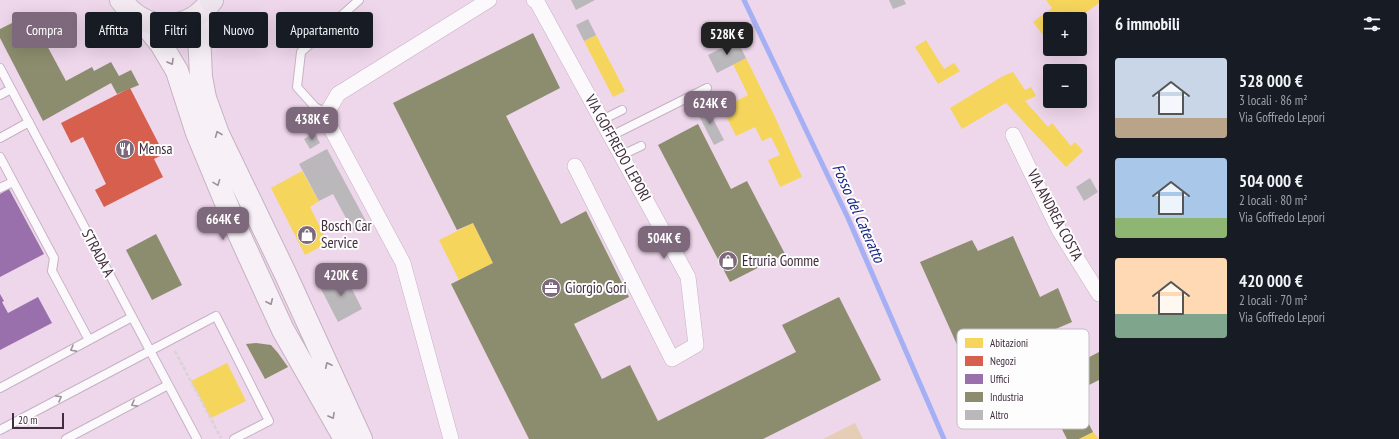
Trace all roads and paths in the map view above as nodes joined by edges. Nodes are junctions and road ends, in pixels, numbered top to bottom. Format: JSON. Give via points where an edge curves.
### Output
{"nodes":[{"id":1,"x":121,"y":0,"type":"edge"},
{"id":2,"x":359,"y":0,"type":"edge"},
{"id":3,"x":489,"y":0,"type":"edge"},
{"id":4,"x":534,"y":0,"type":"edge"},
{"id":5,"x":210,"y":3,"type":"edge"},
{"id":6,"x":131,"y":12,"type":"edge"},
{"id":7,"x":142,"y":19,"type":"edge"},
{"id":8,"x":142,"y":20,"type":"edge"},
{"id":9,"x":0,"y":68,"type":"edge"},
{"id":10,"x":707,"y":88,"type":"dead end"},
{"id":11,"x":11,"y":89,"type":"junction"},
{"id":12,"x":0,"y":95,"type":"edge"},
{"id":13,"x":622,"y":110,"type":"dead end"},
{"id":14,"x":327,"y":113,"type":"junction"},
{"id":15,"x":602,"y":120,"type":"junction"},
{"id":16,"x":29,"y":122,"type":"junction"},
{"id":17,"x":1013,"y":135,"type":"dead end"},
{"id":18,"x":611,"y":136,"type":"junction"},
{"id":19,"x":0,"y":138,"type":"edge"},
{"id":20,"x":641,"y":146,"type":"dead end"},
{"id":21,"x":622,"y":155,"type":"junction"},
{"id":22,"x":0,"y":157,"type":"edge"},
{"id":23,"x":575,"y":166,"type":"dead end"},
{"id":24,"x":13,"y":182,"type":"junction"},
{"id":25,"x":0,"y":188,"type":"edge"},
{"id":26,"x":1099,"y":294,"type":"edge"},
{"id":27,"x":132,"y":317,"type":"junction"},
{"id":28,"x":89,"y":340,"type":"junction"},
{"id":29,"x":169,"y":340,"type":"junction"},
{"id":30,"x":150,"y":350,"type":"junction"},
{"id":31,"x":168,"y":385,"type":"junction"},
{"id":32,"x":0,"y":388,"type":"edge"},
{"id":33,"x":0,"y":430,"type":"edge"},
{"id":34,"x":66,"y":439,"type":"edge"},
{"id":35,"x":197,"y":439,"type":"edge"},
{"id":36,"x":222,"y":439,"type":"edge"},
{"id":37,"x":234,"y":439,"type":"edge"},
{"id":38,"x":345,"y":439,"type":"edge"},
{"id":39,"x":361,"y":439,"type":"edge"},
{"id":40,"x":451,"y":439,"type":"edge"}],
"edges":[{"from":1,"to":6,"type":"main road"},
{"from":2,"to":14,"type":"lane","via":[[301,52],[297,87],[315,107]]},
{"from":3,"to":14,"type":"street","via":[[338,94]]},
{"from":4,"to":15,"type":"street","name":"VIA GOFFREDO LEPORI"},
{"from":5,"to":7,"type":"main road","via":[[190,20],[174,25],[157,25]]},
{"from":39,"to":5,"type":"main road","one_way":true,"via":[[218,134],[205,98],[201,77],[199,33]]},
{"from":8,"to":38,"type":"main road","one_way":true,"via":[[161,44],[176,71],[197,133],[238,234],[283,330]]},
{"from":9,"to":11,"type":"lane","name":"STRADA A"},
{"from":10,"to":18,"type":"lane"},
{"from":11,"to":12,"type":"lane"},
{"from":11,"to":16,"type":"lane","name":"STRADA A"},
{"from":13,"to":15,"type":"lane"},
{"from":14,"to":40,"type":"street","via":[[327,121],[403,263]]},
{"from":15,"to":18,"type":"street","name":"VIA GOFFREDO LEPORI"},
{"from":16,"to":19,"type":"lane"},
{"from":16,"to":27,"type":"lane","name":"STRADA A"},
{"from":17,"to":26,"type":"street","name":"VIA ANDREA COSTA","via":[[1059,230]]},
{"from":18,"to":21,"type":"street","name":"VIA GOFFREDO LEPORI"},
{"from":20,"to":21,"type":"lane"},
{"from":21,"to":23,"type":"street","name":"VIA GOFFREDO LEPORI","via":[[688,277],[696,345],[672,359]]},
{"from":22,"to":24,"type":"lane"},
{"from":24,"to":25,"type":"lane"},
{"from":24,"to":28,"type":"lane","via":[[54,258],[52,271]]},
{"from":27,"to":28,"type":"lane"},
{"from":27,"to":30,"type":"lane","name":"STRADA A"},
{"from":28,"to":32,"type":"lane","one_way":true},
{"from":29,"to":30,"type":"lane"},
{"from":29,"to":36,"type":"path"},
{"from":29,"to":37,"type":"lane","via":[[216,316],[269,421]]},
{"from":30,"to":31,"type":"lane","name":"STRADA A"},
{"from":33,"to":30,"type":"lane","one_way":true},
{"from":31,"to":34,"type":"lane","one_way":true},
{"from":31,"to":35,"type":"lane","name":"STRADA A"}]}
